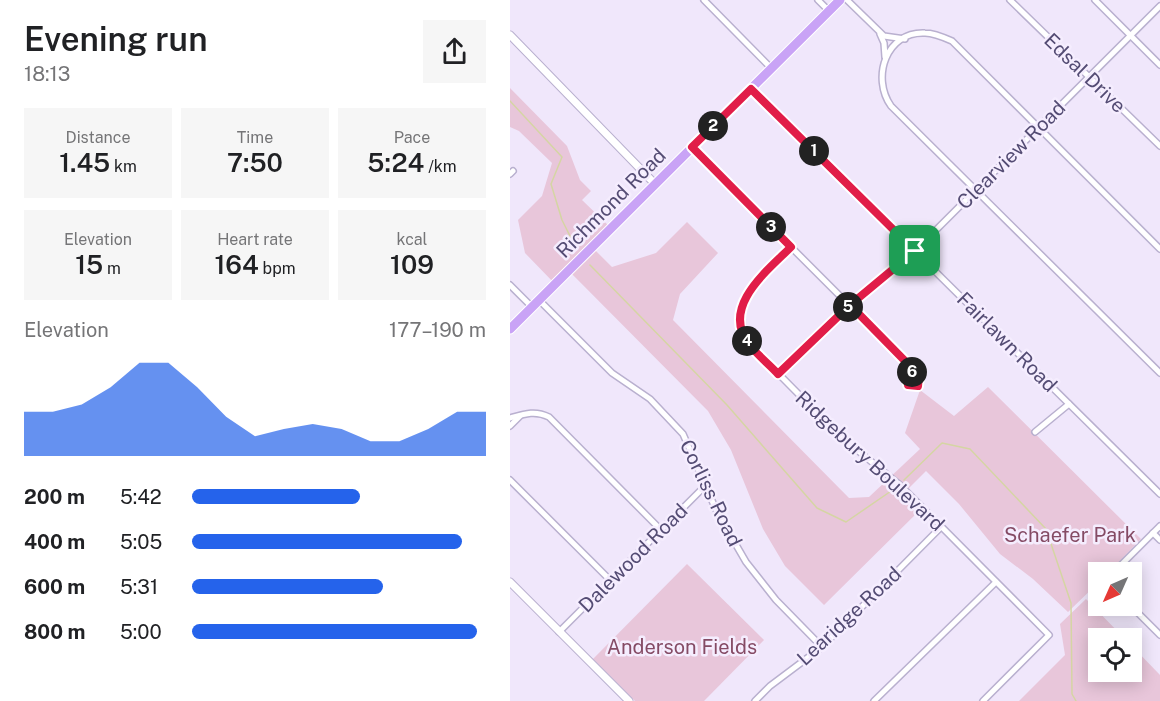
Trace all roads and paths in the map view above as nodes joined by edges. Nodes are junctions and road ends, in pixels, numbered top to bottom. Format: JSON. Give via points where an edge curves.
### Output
{"nodes":[{"id":1,"x":704,"y":0,"type":"edge"},
{"id":2,"x":818,"y":0,"type":"edge"},
{"id":3,"x":840,"y":0,"type":"edge"},
{"id":4,"x":847,"y":0,"type":"edge"},
{"id":5,"x":1010,"y":0,"type":"edge"},
{"id":6,"x":1095,"y":0,"type":"edge"},
{"id":7,"x":1160,"y":6,"type":"edge"},
{"id":8,"x":829,"y":11,"type":"junction"},
{"id":9,"x":879,"y":33,"type":"junction"},
{"id":10,"x":510,"y":35,"type":"edge"},
{"id":11,"x":1130,"y":36,"type":"junction"},
{"id":12,"x":906,"y":38,"type":"junction"},
{"id":13,"x":884,"y":61,"type":"junction"},
{"id":14,"x":1160,"y":65,"type":"edge"},
{"id":15,"x":771,"y":68,"type":"junction"},
{"id":16,"x":1089,"y":76,"type":"junction"},
{"id":17,"x":751,"y":89,"type":"junction"},
{"id":18,"x":1038,"y":127,"type":"junction"},
{"id":19,"x":1160,"y":146,"type":"edge"},
{"id":20,"x":692,"y":147,"type":"junction"},
{"id":21,"x":655,"y":184,"type":"junction"},
{"id":22,"x":976,"y":190,"type":"junction"},
{"id":23,"x":791,"y":247,"type":"junction"},
{"id":24,"x":1160,"y":249,"type":"edge"},
{"id":25,"x":915,"y":251,"type":"junction"},
{"id":26,"x":510,"y":285,"type":"edge"},
{"id":27,"x":535,"y":304,"type":"junction"},
{"id":28,"x":850,"y":305,"type":"junction"},
{"id":29,"x":510,"y":329,"type":"edge"},
{"id":30,"x":1160,"y":373,"type":"edge"},
{"id":31,"x":778,"y":374,"type":"junction"},
{"id":32,"x":912,"y":374,"type":"dead end"},
{"id":33,"x":1069,"y":404,"type":"junction"},
{"id":34,"x":522,"y":414,"type":"junction"},
{"id":35,"x":510,"y":418,"type":"edge"},
{"id":36,"x":510,"y":426,"type":"edge"},
{"id":37,"x":1035,"y":432,"type":"dead end"},
{"id":38,"x":510,"y":480,"type":"edge"},
{"id":39,"x":706,"y":485,"type":"junction"},
{"id":40,"x":1160,"y":494,"type":"edge"},
{"id":41,"x":1160,"y":525,"type":"edge"},
{"id":42,"x":941,"y":527,"type":"junction"},
{"id":43,"x":661,"y":530,"type":"junction"},
{"id":44,"x":1153,"y":533,"type":"junction"},
{"id":45,"x":1160,"y":540,"type":"edge"},
{"id":46,"x":1124,"y":562,"type":"edge"},
{"id":47,"x":610,"y":580,"type":"junction"},
{"id":48,"x":510,"y":582,"type":"edge"},
{"id":49,"x":996,"y":582,"type":"junction"},
{"id":50,"x":1141,"y":616,"type":"edge"},
{"id":51,"x":559,"y":632,"type":"junction"},
{"id":52,"x":1160,"y":635,"type":"edge"},
{"id":53,"x":822,"y":647,"type":"junction"},
{"id":54,"x":629,"y":701,"type":"edge"},
{"id":55,"x":755,"y":701,"type":"edge"},
{"id":56,"x":874,"y":701,"type":"edge"},
{"id":57,"x":983,"y":701,"type":"edge"}],
"edges":[{"from":1,"to":15,"type":"street"},
{"from":2,"to":8,"type":"street"},
{"from":3,"to":8,"type":"main road","name":"Richmond Road"},
{"from":4,"to":9,"type":"street"},
{"from":5,"to":16,"type":"street","name":"Edsal Drive"},
{"from":6,"to":11,"type":"street"},
{"from":7,"to":11,"type":"street","name":"Clearview Road"},
{"from":8,"to":15,"type":"main road","name":"Richmond Road"},
{"from":9,"to":12,"type":"street","via":[[888,38]]},
{"from":9,"to":13,"type":"street","via":[[884,43]]},
{"from":10,"to":21,"type":"street"},
{"from":11,"to":14,"type":"street"},
{"from":11,"to":16,"type":"street","name":"Clearview Road"},
{"from":12,"to":13,"type":"street"},
{"from":12,"to":18,"type":"street","via":[[924,32],[952,41]]},
{"from":13,"to":22,"type":"street","via":[[882,90],[891,106]]},
{"from":15,"to":17,"type":"main road","name":"Richmond Road"},
{"from":16,"to":18,"type":"street","name":"Clearview Road"},
{"from":16,"to":19,"type":"street","name":"Edsal Drive"},
{"from":17,"to":20,"type":"main road","name":"Richmond Road"},
{"from":17,"to":25,"type":"street","name":"Fairlawn Road"},
{"from":18,"to":22,"type":"street","name":"Clearview Road"},
{"from":18,"to":24,"type":"street"},
{"from":20,"to":21,"type":"main road","name":"Richmond Road"},
{"from":20,"to":23,"type":"street"},
{"from":21,"to":27,"type":"main road","name":"Richmond Road"},
{"from":22,"to":25,"type":"street","name":"Clearview Road"},
{"from":22,"to":30,"type":"street"},
{"from":23,"to":28,"type":"street"},
{"from":23,"to":31,"type":"street","name":"Ridgebury Boulevard","via":[[747,293],[740,314],[747,342]]},
{"from":25,"to":28,"type":"street","name":"Clearview Road"},
{"from":25,"to":33,"type":"street","name":"Fairlawn Road"},
{"from":26,"to":27,"type":"street","name":"Corliss Road"},
{"from":27,"to":29,"type":"main road","name":"Richmond Road"},
{"from":27,"to":39,"type":"street","name":"Corliss Road","via":[[612,373],[667,415],[683,434]]},
{"from":28,"to":31,"type":"street","name":"Clearview Road"},
{"from":28,"to":32,"type":"street","via":[[908,364]]},
{"from":31,"to":42,"type":"street","name":"Ridgebury Boulevard"},
{"from":33,"to":37,"type":"street"},
{"from":33,"to":40,"type":"street","name":"Fairlawn Road"},
{"from":34,"to":35,"type":"street"},
{"from":34,"to":36,"type":"street"},
{"from":34,"to":43,"type":"street","via":[[541,413],[549,417]]},
{"from":38,"to":47,"type":"street"},
{"from":39,"to":43,"type":"street","name":"Dalewood Road"},
{"from":39,"to":53,"type":"street","name":"Corliss Road","via":[[746,562]]},
{"from":41,"to":44,"type":"street"},
{"from":42,"to":49,"type":"street","name":"Ridgebury Boulevard"},
{"from":42,"to":53,"type":"street","name":"Learidge Road"},
{"from":43,"to":47,"type":"street","name":"Dalewood Road"},
{"from":44,"to":45,"type":"street"},
{"from":44,"to":46,"type":"street"},
{"from":47,"to":51,"type":"street","name":"Dalewood Road"},
{"from":48,"to":51,"type":"street"},
{"from":49,"to":56,"type":"street"},
{"from":49,"to":57,"type":"street","name":"Ridgebury Boulevard","via":[[1049,635]]},
{"from":50,"to":52,"type":"street"},
{"from":51,"to":54,"type":"street"},
{"from":53,"to":55,"type":"street","name":"Learidge Road"}]}
